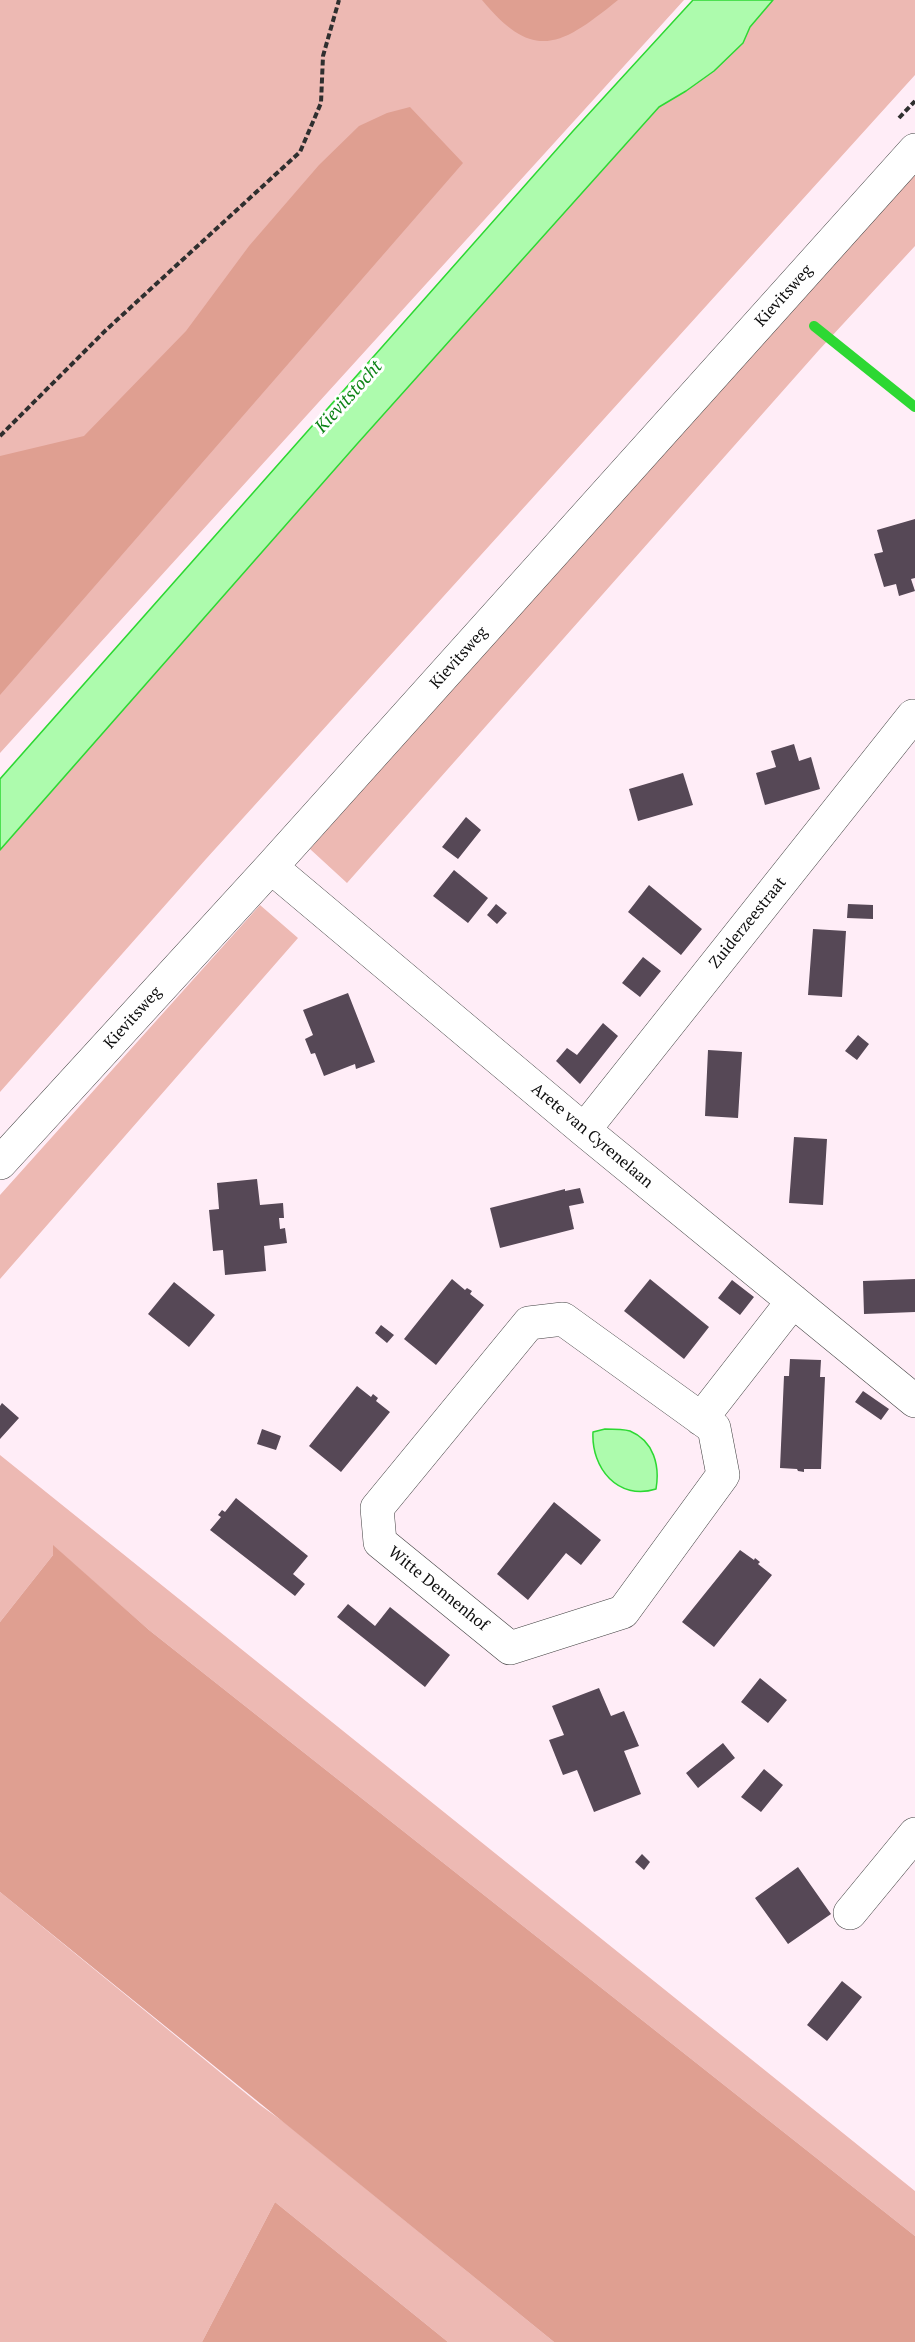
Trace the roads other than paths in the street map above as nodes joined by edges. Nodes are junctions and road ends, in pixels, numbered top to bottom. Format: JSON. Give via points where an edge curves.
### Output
{"nodes":[{"id":1,"x":915,"y":150,"type":"edge"},
{"id":2,"x":913,"y":716,"type":"dead end"},
{"id":3,"x":271,"y":867,"type":"junction"},
{"id":4,"x":584,"y":1130,"type":"junction"},
{"id":5,"x":0,"y":1163,"type":"edge"},
{"id":6,"x":793,"y":1301,"type":"junction"},
{"id":7,"x":915,"y":1401,"type":"edge"},
{"id":8,"x":701,"y":1419,"type":"junction"},
{"id":9,"x":915,"y":1834,"type":"edge"},
{"id":10,"x":850,"y":1913,"type":"dead end"}],
"edges":[{"from":1,"to":3,"type":"street","name":"Kievitsweg"},
{"from":2,"to":4,"type":"street","name":"Zuiderzeestraat"},
{"from":3,"to":4,"type":"street","name":"Arete van Cyrenelaan"},
{"from":3,"to":5,"type":"street","name":"Kievitsweg"},
{"from":4,"to":6,"type":"street","name":"Arete van Cyrenelaan"},
{"from":6,"to":7,"type":"street","name":"Arete van Cyrenelaan"},
{"from":6,"to":8,"type":"street"},
{"from":8,"to":8,"type":"street","name":"Witte Dennenhof","via":[[563,1319],[529,1323],[377,1508],[380,1542],[510,1648],[623,1612],[723,1475],[714,1428]]},
{"from":9,"to":10,"type":"street"}]}
